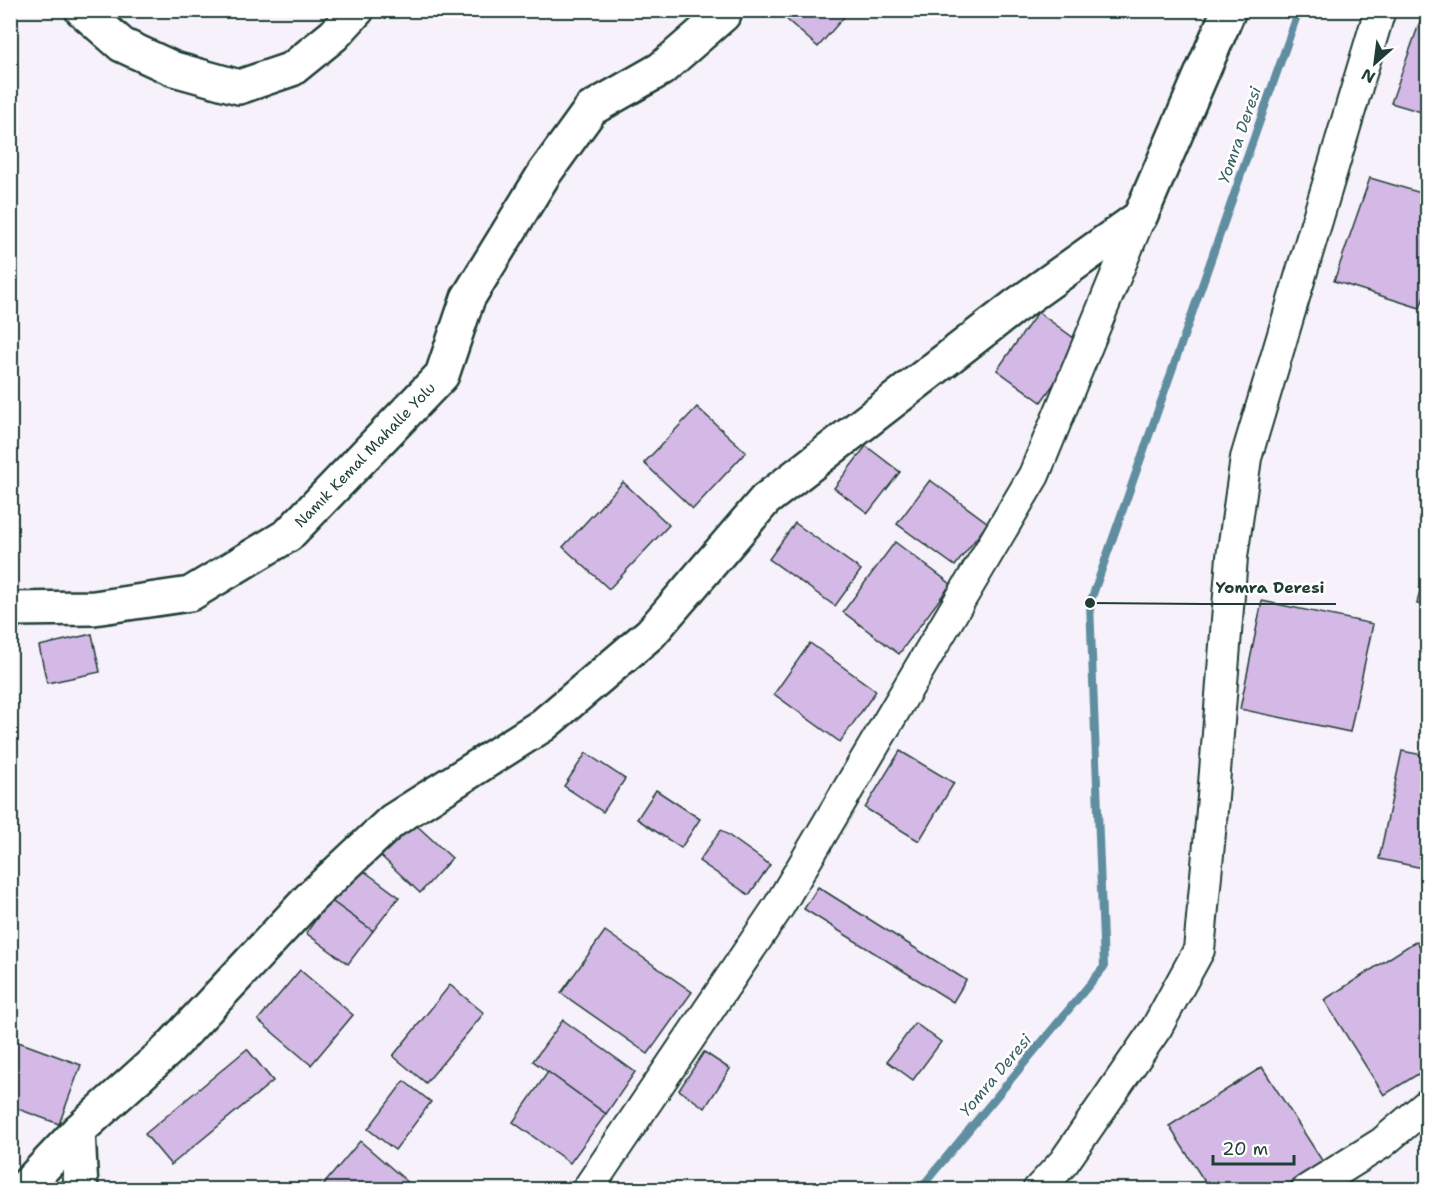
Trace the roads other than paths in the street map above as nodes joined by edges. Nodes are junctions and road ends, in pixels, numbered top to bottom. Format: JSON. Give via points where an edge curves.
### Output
{"nodes":[{"id":1,"x":82,"y":10,"type":"edge"},
{"id":2,"x":357,"y":10,"type":"edge"},
{"id":3,"x":726,"y":10,"type":"edge"},
{"id":4,"x":1229,"y":10,"type":"edge"},
{"id":5,"x":1380,"y":10,"type":"edge"},
{"id":6,"x":1140,"y":217,"type":"junction"},
{"id":7,"x":10,"y":609,"type":"edge"},
{"id":8,"x":1428,"y":1104,"type":"edge"},
{"id":9,"x":78,"y":1131,"type":"junction"},
{"id":10,"x":22,"y":1190,"type":"edge"},
{"id":11,"x":81,"y":1190,"type":"edge"},
{"id":12,"x":587,"y":1190,"type":"edge"},
{"id":13,"x":1038,"y":1190,"type":"edge"},
{"id":14,"x":1307,"y":1190,"type":"edge"}],
"edges":[{"from":1,"to":2,"type":"main road","via":[[122,45],[174,69],[239,87],[292,69],[334,35]]},
{"from":3,"to":7,"type":"main road","name":"Namık Kemal Mahalle Yolu","via":[[661,69],[591,109],[544,174],[468,298],[442,375],[288,535],[190,594],[94,608]]},
{"from":4,"to":6,"type":"main road"},
{"from":5,"to":13,"type":"street","via":[[1246,458],[1232,556],[1198,950],[1157,1027],[1064,1162]]},
{"from":6,"to":9,"type":"main road","via":[[1014,307],[765,500],[651,633],[543,725],[392,821],[310,898],[169,1049]]},
{"from":6,"to":12,"type":"street","via":[[1034,475],[779,906]]},
{"from":8,"to":14,"type":"street","via":[[1382,1143]]},
{"from":9,"to":10,"type":"main road"},
{"from":9,"to":11,"type":"main road"}]}
